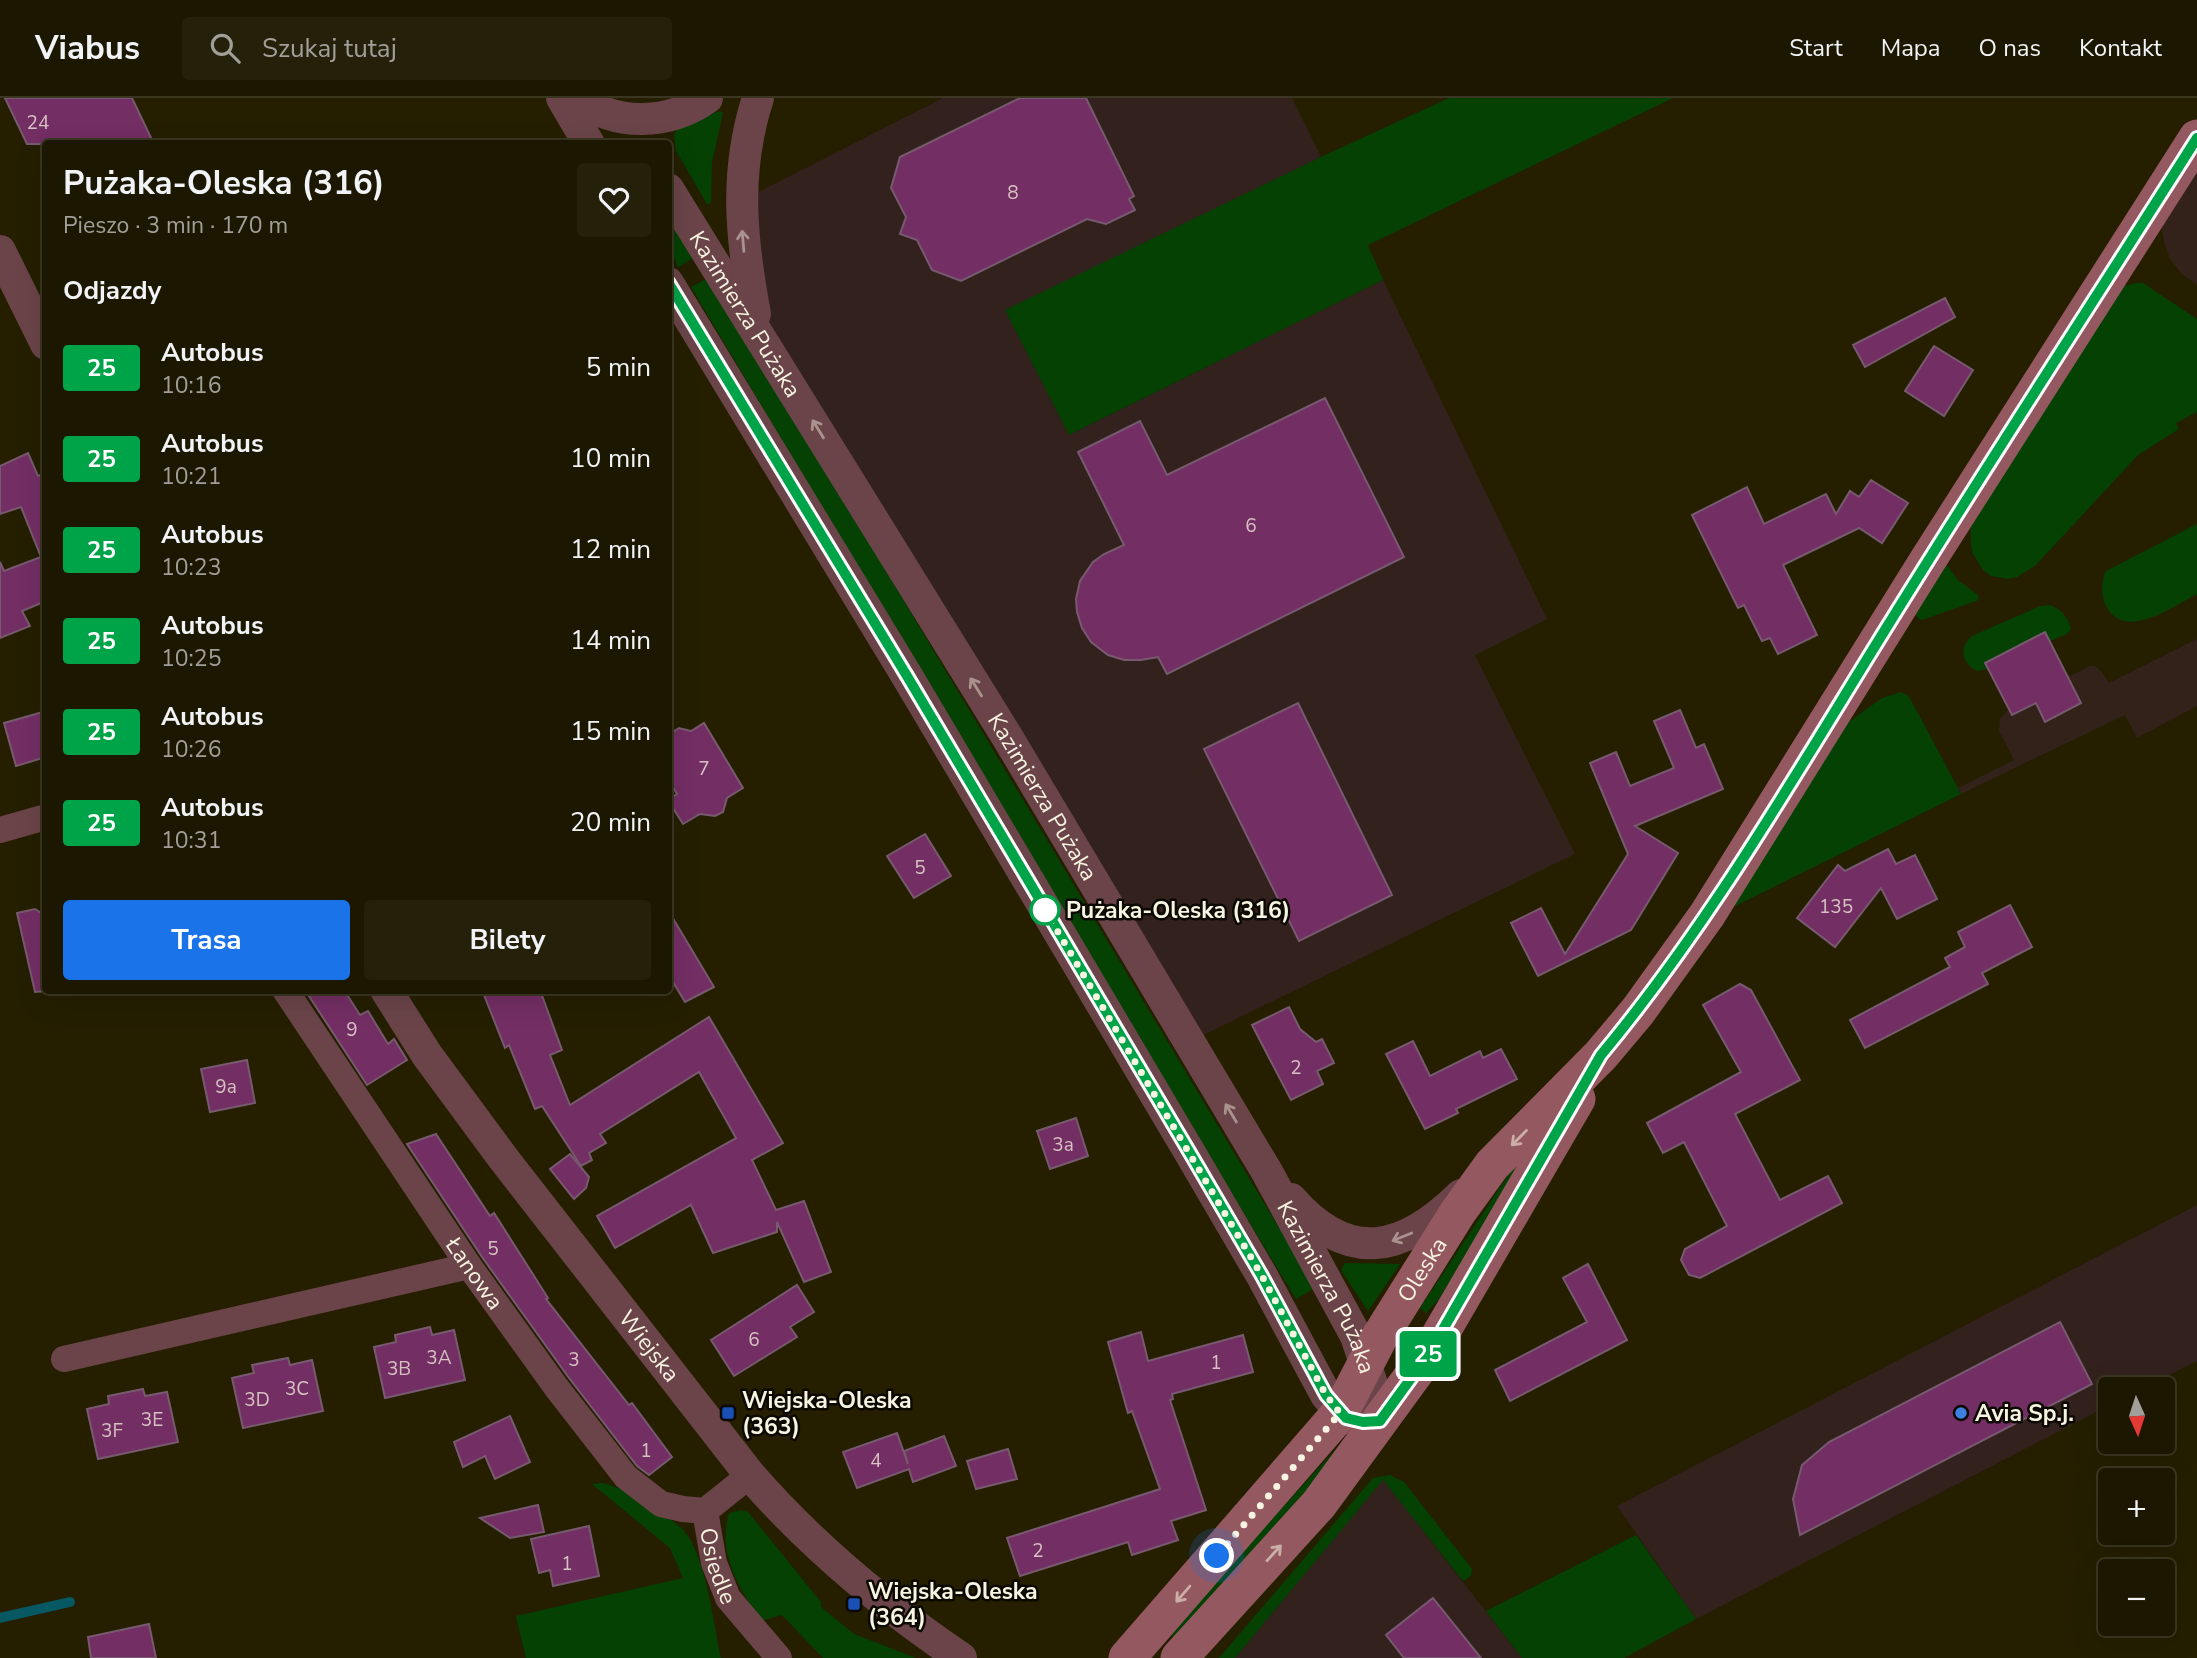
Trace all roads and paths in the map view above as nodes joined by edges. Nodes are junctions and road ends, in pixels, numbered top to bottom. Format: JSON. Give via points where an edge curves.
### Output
{"nodes":[{"id":1,"x":562,"y":98,"type":"edge"},
{"id":2,"x":578,"y":98,"type":"edge"},
{"id":3,"x":707,"y":98,"type":"edge"},
{"id":4,"x":758,"y":98,"type":"edge"},
{"id":5,"x":617,"y":107,"type":"edge"},
{"id":6,"x":670,"y":119,"type":"edge"},
{"id":7,"x":2197,"y":138,"type":"edge"},
{"id":8,"x":587,"y":140,"type":"edge"},
{"id":9,"x":638,"y":140,"type":"edge"},
{"id":10,"x":672,"y":195,"type":"edge"},
{"id":11,"x":0,"y":251,"type":"edge"},
{"id":12,"x":672,"y":289,"type":"edge"},
{"id":13,"x":758,"y":332,"type":"junction"},
{"id":14,"x":42,"y":337,"type":"edge"},
{"id":15,"x":42,"y":818,"type":"edge"},
{"id":16,"x":0,"y":830,"type":"edge"},
{"id":17,"x":288,"y":994,"type":"edge"},
{"id":18,"x":389,"y":994,"type":"edge"},
{"id":19,"x":1601,"y":1055,"type":"junction"},
{"id":20,"x":1492,"y":1165,"type":"junction"},
{"id":21,"x":1267,"y":1172,"type":"junction"},
{"id":22,"x":469,"y":1266,"type":"junction"},
{"id":23,"x":64,"y":1359,"type":"dead end"},
{"id":24,"x":1366,"y":1362,"type":"junction"},
{"id":25,"x":1340,"y":1413,"type":"junction"},
{"id":26,"x":1380,"y":1421,"type":"junction"},
{"id":27,"x":750,"y":1475,"type":"junction"},
{"id":28,"x":705,"y":1511,"type":"junction"},
{"id":29,"x":779,"y":1658,"type":"edge"},
{"id":30,"x":961,"y":1658,"type":"edge"},
{"id":31,"x":1127,"y":1658,"type":"edge"},
{"id":32,"x":1179,"y":1658,"type":"edge"}],
"edges":[{"from":1,"to":8,"type":"street"},
{"from":2,"to":5,"type":"street","via":[[604,113]]},
{"from":3,"to":6,"type":"street"},
{"from":13,"to":4,"type":"street","one_way":true,"via":[[741,201]]},
{"from":5,"to":6,"type":"street","via":[[652,119]]},
{"from":5,"to":9,"type":"street"},
{"from":7,"to":19,"type":"main road","name":"Oleska","via":[[1707,915],[1638,1012]]},
{"from":10,"to":13,"type":"street","name":"Kazimierza Pużaka"},
{"from":11,"to":14,"type":"street"},
{"from":12,"to":25,"type":"street","name":"Kazimierza Pużaka","via":[[1161,1103]]},
{"from":21,"to":13,"type":"street","name":"Kazimierza Pużaka","one_way":true},
{"from":15,"to":16,"type":"street"},
{"from":17,"to":22,"type":"street","name":"Łanowa"},
{"from":18,"to":27,"type":"street","name":"Wiejska","via":[[503,1158]]},
{"from":19,"to":20,"type":"main road","name":"Oleska","one_way":true},
{"from":19,"to":26,"type":"main road","name":"Oleska","via":[[1430,1352]]},
{"from":20,"to":21,"type":"street","one_way":true,"via":[[1439,1217],[1393,1241],[1373,1244],[1350,1242],[1325,1230]]},
{"from":20,"to":24,"type":"main road","name":"Oleska"},
{"from":21,"to":24,"type":"street","name":"Kazimierza Pużaka"},
{"from":22,"to":23,"type":"street"},
{"from":22,"to":28,"type":"street","name":"Łanowa","via":[[626,1477],[661,1504]]},
{"from":24,"to":25,"type":"main road","name":"Oleska"},
{"from":24,"to":26,"type":"street","name":"Kazimierza Pużaka"},
{"from":25,"to":26,"type":"street","via":[[1363,1422]]},
{"from":25,"to":31,"type":"main road","name":"Oleska","one_way":true},
{"from":32,"to":26,"type":"main road","name":"Oleska","one_way":true,"via":[[1319,1504]]},
{"from":27,"to":28,"type":"street","name":"Osiedle"},
{"from":27,"to":30,"type":"street","name":"Wiejska","via":[[843,1567],[909,1623]]},
{"from":28,"to":29,"type":"street","name":"Osiedle","via":[[714,1563],[728,1598]]}]}
